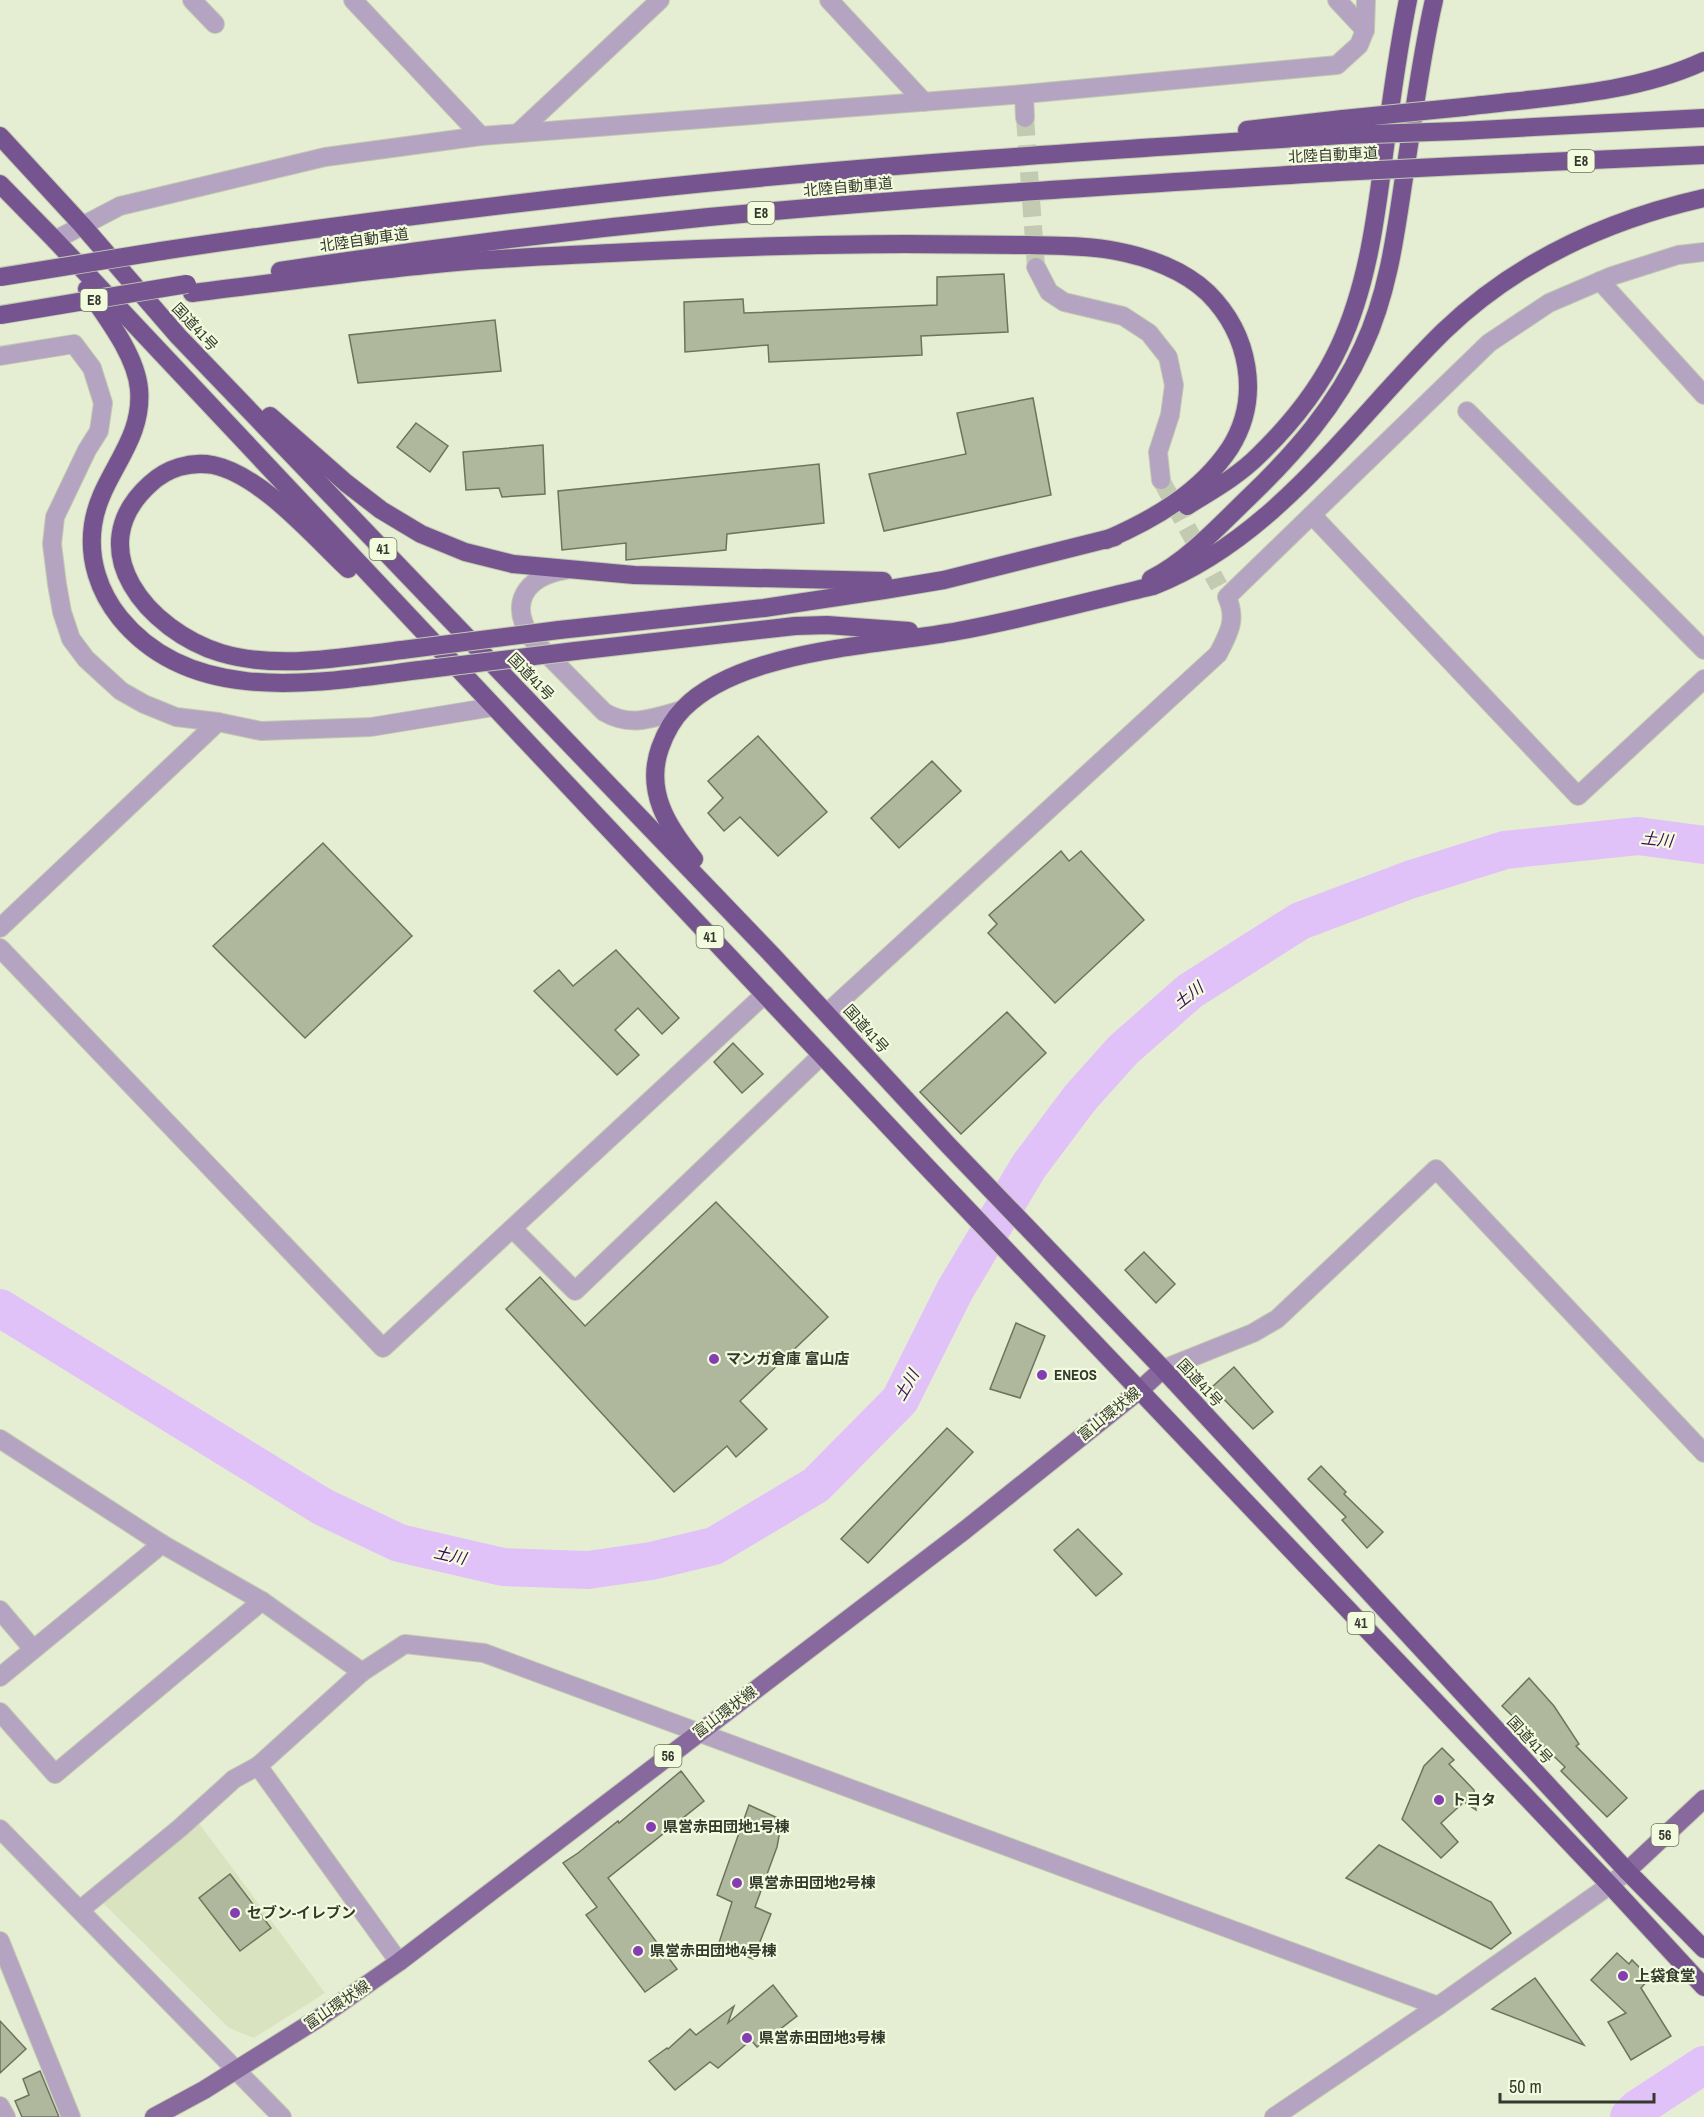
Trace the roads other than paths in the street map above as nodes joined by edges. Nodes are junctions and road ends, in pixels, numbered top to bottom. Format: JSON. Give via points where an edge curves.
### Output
{"nodes":[{"id":1,"x":192,"y":0,"type":"edge"},
{"id":2,"x":353,"y":0,"type":"edge"},
{"id":3,"x":660,"y":0,"type":"edge"},
{"id":4,"x":830,"y":0,"type":"edge"},
{"id":5,"x":1337,"y":0,"type":"edge"},
{"id":6,"x":1366,"y":0,"type":"edge"},
{"id":7,"x":1408,"y":0,"type":"edge"},
{"id":8,"x":1434,"y":0,"type":"edge"},
{"id":9,"x":215,"y":24,"type":"dead end"},
{"id":10,"x":1365,"y":30,"type":"junction"},
{"id":11,"x":1704,"y":62,"type":"edge"},
{"id":12,"x":1024,"y":94,"type":"junction"},
{"id":13,"x":924,"y":102,"type":"junction"},
{"id":14,"x":1025,"y":118,"type":"tunnel mouth"},
{"id":15,"x":1704,"y":118,"type":"edge"},
{"id":16,"x":1342,"y":127,"type":"junction"},
{"id":17,"x":518,"y":133,"type":"junction"},
{"id":18,"x":0,"y":136,"type":"edge"},
{"id":19,"x":481,"y":136,"type":"junction"},
{"id":20,"x":1704,"y":155,"type":"edge"},
{"id":21,"x":0,"y":184,"type":"edge"},
{"id":22,"x":1704,"y":198,"type":"edge"},
{"id":23,"x":82,"y":225,"type":"junction"},
{"id":24,"x":55,"y":240,"type":"junction"},
{"id":25,"x":1704,"y":252,"type":"edge"},
{"id":26,"x":1036,"y":267,"type":"tunnel mouth"},
{"id":27,"x":0,"y":277,"type":"edge"},
{"id":28,"x":1600,"y":281,"type":"junction"},
{"id":29,"x":190,"y":289,"type":"junction"},
{"id":30,"x":0,"y":315,"type":"edge"},
{"id":31,"x":178,"y":336,"type":"junction"},
{"id":32,"x":0,"y":356,"type":"edge"},
{"id":33,"x":1704,"y":394,"type":"edge"},
{"id":34,"x":1467,"y":411,"type":"dead end"},
{"id":35,"x":1161,"y":480,"type":"tunnel mouth"},
{"id":36,"x":1312,"y":515,"type":"junction"},
{"id":37,"x":1106,"y":540,"type":"junction"},
{"id":38,"x":568,"y":570,"type":"junction"},
{"id":39,"x":945,"y":580,"type":"junction"},
{"id":40,"x":1124,"y":593,"type":"junction"},
{"id":41,"x":959,"y":631,"type":"junction"},
{"id":42,"x":1704,"y":650,"type":"edge"},
{"id":43,"x":1704,"y":679,"type":"edge"},
{"id":44,"x":493,"y":707,"type":"junction"},
{"id":45,"x":682,"y":710,"type":"junction"},
{"id":46,"x":218,"y":722,"type":"junction"},
{"id":47,"x":0,"y":927,"type":"edge"},
{"id":48,"x":0,"y":948,"type":"edge"},
{"id":49,"x":773,"y":956,"type":"junction"},
{"id":50,"x":765,"y":994,"type":"junction"},
{"id":51,"x":827,"y":1014,"type":"junction"},
{"id":52,"x":822,"y":1055,"type":"junction"},
{"id":53,"x":513,"y":1229,"type":"junction"},
{"id":54,"x":1163,"y":1369,"type":"junction"},
{"id":55,"x":1140,"y":1390,"type":"junction"},
{"id":56,"x":0,"y":1439,"type":"edge"},
{"id":57,"x":1704,"y":1453,"type":"edge"},
{"id":58,"x":162,"y":1544,"type":"junction"},
{"id":59,"x":262,"y":1601,"type":"junction"},
{"id":60,"x":0,"y":1610,"type":"edge"},
{"id":61,"x":33,"y":1649,"type":"junction"},
{"id":62,"x":362,"y":1672,"type":"junction"},
{"id":63,"x":0,"y":1677,"type":"edge"},
{"id":64,"x":0,"y":1712,"type":"edge"},
{"id":65,"x":698,"y":1732,"type":"junction"},
{"id":66,"x":258,"y":1766,"type":"junction"},
{"id":67,"x":1704,"y":1799,"type":"edge"},
{"id":68,"x":0,"y":1829,"type":"edge"},
{"id":69,"x":1627,"y":1871,"type":"junction"},
{"id":70,"x":1610,"y":1885,"type":"junction"},
{"id":71,"x":80,"y":1910,"type":"junction"},
{"id":72,"x":0,"y":1941,"type":"edge"},
{"id":73,"x":1704,"y":1949,"type":"edge"},
{"id":74,"x":399,"y":1962,"type":"junction"},
{"id":75,"x":1704,"y":1987,"type":"edge"},
{"id":76,"x":1438,"y":2006,"type":"junction"},
{"id":77,"x":236,"y":2071,"type":"junction"},
{"id":78,"x":0,"y":2106,"type":"edge"},
{"id":79,"x":6,"y":2117,"type":"edge"},
{"id":80,"x":71,"y":2117,"type":"edge"},
{"id":81,"x":154,"y":2117,"type":"edge"},
{"id":82,"x":282,"y":2117,"type":"edge"},
{"id":83,"x":1274,"y":2117,"type":"edge"}],
"edges":[{"from":1,"to":9,"type":"street"},
{"from":2,"to":19,"type":"street"},
{"from":3,"to":17,"type":"street"},
{"from":4,"to":13,"type":"street"},
{"from":5,"to":10,"type":"street"},
{"from":6,"to":10,"type":"street"},
{"from":7,"to":37,"type":"highway","via":[[1370,252],[1339,347],[1318,385],[1257,458],[1220,486],[1144,527]]},
{"from":8,"to":40,"type":"highway","via":[[1393,249],[1364,346],[1346,381],[1298,447],[1260,486],[1183,557]]},
{"from":10,"to":12,"type":"street","via":[[1359,45],[1337,65]]},
{"from":11,"to":16,"type":"highway","bridge":true,"via":[[1646,81],[1592,92]]},
{"from":12,"to":13,"type":"street"},
{"from":12,"to":14,"type":"street"},
{"from":13,"to":17,"type":"street"},
{"from":15,"to":16,"type":"highway","name":"北陸自動車道","bridge":true,"via":[[1460,131]]},
{"from":16,"to":27,"type":"highway","name":"北陸自動車道","bridge":true,"via":[[519,202],[338,224]]},
{"from":17,"to":19,"type":"street"},
{"from":18,"to":23,"type":"highway","name":"国道41号","number":"41"},
{"from":19,"to":23,"type":"street","via":[[325,157],[120,206]]},
{"from":20,"to":29,"type":"highway","name":"北陸自動車道","number":"E8","bridge":true,"via":[[1338,172],[709,217],[527,237]]},
{"from":21,"to":24,"type":"highway","number":"41"},
{"from":22,"to":40,"type":"highway","via":[[1623,220],[1528,266],[1446,330],[1322,461],[1253,527],[1180,576]]},
{"from":23,"to":24,"type":"street"},
{"from":23,"to":31,"type":"highway","name":"国道41号","number":"41"},
{"from":24,"to":41,"type":"highway","bridge":true,"via":[[112,326],[139,386],[138,422],[98,504],[93,524],[94,567],[101,588],[126,625],[162,655],[200,672],[234,680],[293,683],[795,626]]},
{"from":24,"to":44,"type":"highway","number":"41"},
{"from":25,"to":28,"type":"street","via":[[1678,255]]},
{"from":26,"to":35,"type":"street","via":[[1048,292],[1064,303],[1123,316],[1149,333],[1168,357],[1174,386],[1158,452]]},
{"from":28,"to":33,"type":"street"},
{"from":28,"to":36,"type":"street","via":[[1549,303],[1490,344]]},
{"from":29,"to":30,"type":"highway","name":"北陸自動車道","number":"E8","bridge":true},
{"from":29,"to":37,"type":"highway","via":[[438,264],[704,248],[993,245],[1065,246],[1124,253],[1153,261],[1206,291],[1240,340],[1248,367],[1248,394],[1232,446],[1215,468],[1169,508]]},
{"from":31,"to":38,"type":"highway","via":[[381,510],[421,534],[465,552],[513,564]]},
{"from":31,"to":49,"type":"highway","name":"国道41号","number":"41"},
{"from":32,"to":46,"type":"street","via":[[74,344],[92,368],[103,404],[99,431],[55,517],[52,544],[57,585],[71,639],[86,659],[121,691],[144,704],[176,717]]},
{"from":34,"to":42,"type":"street"},
{"from":36,"to":43,"type":"street","via":[[1578,796]]},
{"from":36,"to":51,"type":"street","via":[[1223,591],[1231,606],[1231,628],[1218,654]]},
{"from":37,"to":39,"type":"highway"},
{"from":38,"to":39,"type":"highway","via":[[713,578]]},
{"from":38,"to":45,"type":"street","via":[[543,576],[525,592],[520,613],[532,639],[615,719],[647,720]]},
{"from":39,"to":44,"type":"highway","bridge":true,"via":[[764,608],[559,630],[402,650],[322,659],[252,659],[196,644],[153,614],[124,570],[120,550],[127,511],[139,493],[174,468],[194,463],[232,471],[252,482],[292,516]]},
{"from":40,"to":41,"type":"highway"},
{"from":41,"to":45,"type":"highway","via":[[778,662],[736,675],[705,691]]},
{"from":44,"to":46,"type":"street","via":[[360,727],[261,731]]},
{"from":44,"to":50,"type":"highway","number":"41"},
{"from":45,"to":49,"type":"highway","via":[[665,734],[656,759],[654,786],[662,810],[690,854]]},
{"from":46,"to":47,"type":"street"},
{"from":48,"to":53,"type":"street","via":[[383,1348]]},
{"from":49,"to":51,"type":"highway","name":"国道41号","number":"41"},
{"from":50,"to":52,"type":"highway","number":"41"},
{"from":50,"to":53,"type":"street"},
{"from":51,"to":54,"type":"highway","name":"国道41号","number":"41"},
{"from":52,"to":53,"type":"street","via":[[575,1291]]},
{"from":52,"to":55,"type":"highway","number":"41"},
{"from":54,"to":55,"type":"main road","name":"富山環状線","number":"56"},
{"from":54,"to":57,"type":"street","via":[[1253,1333],[1277,1319],[1436,1169]]},
{"from":54,"to":69,"type":"highway","name":"国道41号","number":"41"},
{"from":55,"to":65,"type":"main road","name":"富山環状線","number":"56","via":[[964,1530]]},
{"from":55,"to":70,"type":"highway","number":"41"},
{"from":56,"to":58,"type":"street"},
{"from":58,"to":59,"type":"street"},
{"from":58,"to":61,"type":"street"},
{"from":59,"to":62,"type":"street"},
{"from":59,"to":64,"type":"street","via":[[55,1774]]},
{"from":60,"to":61,"type":"street"},
{"from":61,"to":63,"type":"street"},
{"from":62,"to":65,"type":"street","via":[[405,1644],[484,1653]]},
{"from":62,"to":66,"type":"street"},
{"from":65,"to":74,"type":"main road","name":"富山環状線","number":"56"},
{"from":65,"to":76,"type":"street"},
{"from":66,"to":71,"type":"street","via":[[234,1779]]},
{"from":66,"to":74,"type":"street"},
{"from":67,"to":69,"type":"main road","number":"56"},
{"from":68,"to":71,"type":"street"},
{"from":69,"to":70,"type":"street"},
{"from":69,"to":73,"type":"highway","name":"国道41号","number":"41"},
{"from":70,"to":75,"type":"highway","number":"41"},
{"from":70,"to":76,"type":"street"},
{"from":71,"to":77,"type":"street"},
{"from":72,"to":80,"type":"street"},
{"from":74,"to":77,"type":"main road","name":"富山環状線","number":"56"},
{"from":76,"to":83,"type":"street"},
{"from":77,"to":81,"type":"main road","name":"富山環状線","number":"56"},
{"from":77,"to":82,"type":"street"},
{"from":78,"to":79,"type":"street"}]}
